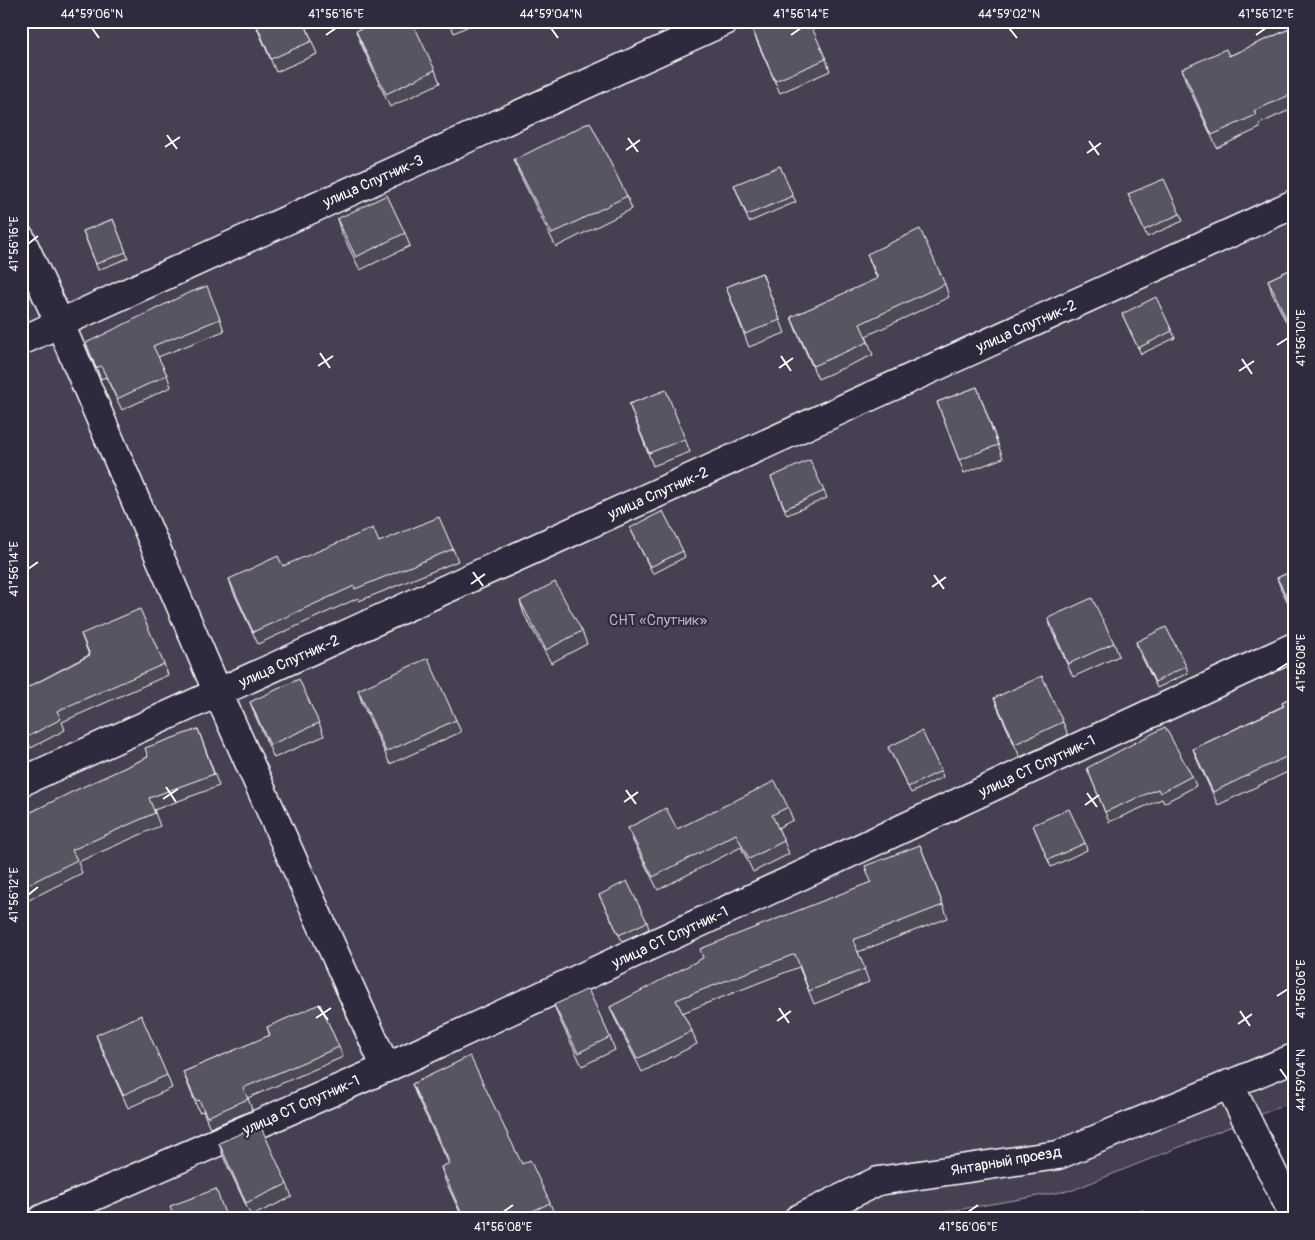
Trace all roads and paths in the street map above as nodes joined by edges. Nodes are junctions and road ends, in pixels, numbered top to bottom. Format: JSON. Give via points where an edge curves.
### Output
{"nodes":[{"id":1,"x":725,"y":21,"type":"edge"},
{"id":2,"x":1294,"y":204,"type":"edge"},
{"id":3,"x":21,"y":238,"type":"edge"},
{"id":4,"x":60,"y":324,"type":"junction"},
{"id":5,"x":21,"y":341,"type":"edge"},
{"id":6,"x":1294,"y":647,"type":"edge"},
{"id":7,"x":218,"y":693,"type":"junction"},
{"id":8,"x":21,"y":782,"type":"edge"},
{"id":9,"x":1294,"y":1058,"type":"edge"},
{"id":10,"x":386,"y":1068,"type":"junction"},
{"id":11,"x":1229,"y":1084,"type":"junction"},
{"id":12,"x":1294,"y":1216,"type":"edge"},
{"id":13,"x":42,"y":1219,"type":"edge"},
{"id":14,"x":798,"y":1219,"type":"edge"}],
"edges":[{"from":1,"to":4,"type":"street","name":"улица Спутник-3"},
{"from":2,"to":7,"type":"street","name":"улица Спутник-2"},
{"from":3,"to":4,"type":"street"},
{"from":4,"to":5,"type":"street","name":"улица Спутник-3"},
{"from":4,"to":7,"type":"street"},
{"from":6,"to":10,"type":"street","name":"улица СТ Спутник-1"},
{"from":7,"to":8,"type":"street","name":"улица Спутник-2"},
{"from":7,"to":10,"type":"street"},
{"from":9,"to":11,"type":"street","name":"Янтарный проезд"},
{"from":10,"to":13,"type":"street","name":"улица СТ Спутник-1"},
{"from":11,"to":12,"type":"street"},
{"from":11,"to":14,"type":"street","name":"Янтарный проезд","via":[[1058,1154],[878,1181]]}]}
